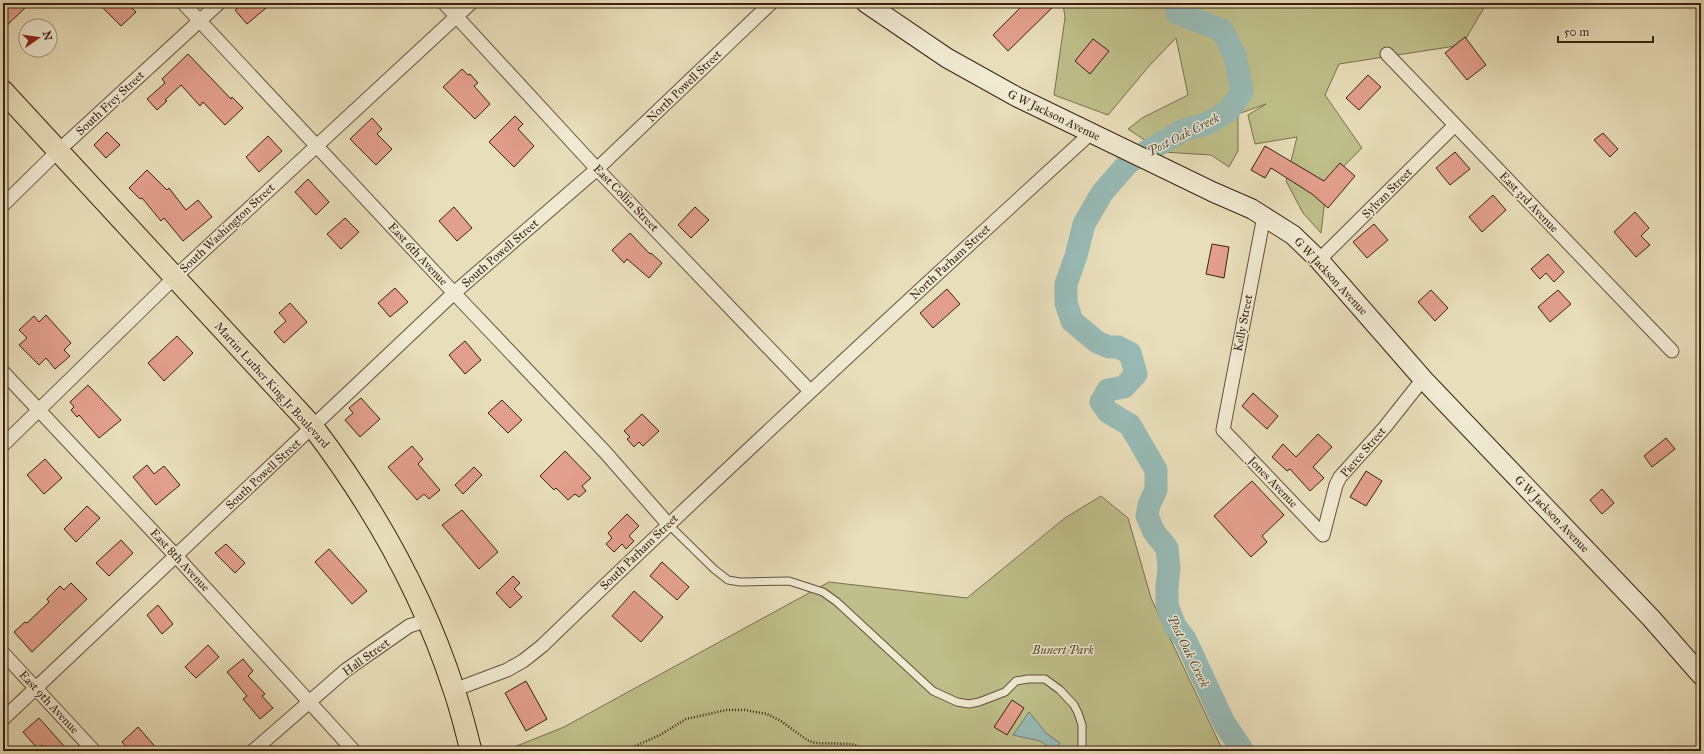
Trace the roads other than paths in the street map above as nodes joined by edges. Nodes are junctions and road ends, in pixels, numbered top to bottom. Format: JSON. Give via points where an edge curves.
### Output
{"nodes":[{"id":1,"x":183,"y":3,"type":"edge"},
{"id":2,"x":219,"y":3,"type":"edge"},
{"id":3,"x":444,"y":3,"type":"edge"},
{"id":4,"x":471,"y":3,"type":"edge"},
{"id":5,"x":772,"y":3,"type":"edge"},
{"id":6,"x":866,"y":3,"type":"edge"},
{"id":7,"x":457,"y":16,"type":"junction"},
{"id":8,"x":200,"y":21,"type":"junction"},
{"id":9,"x":1387,"y":54,"type":"dead end"},
{"id":10,"x":3,"y":91,"type":"edge"},
{"id":11,"x":1455,"y":125,"type":"junction"},
{"id":12,"x":1094,"y":135,"type":"junction"},
{"id":13,"x":316,"y":146,"type":"junction"},
{"id":14,"x":58,"y":151,"type":"junction"},
{"id":15,"x":597,"y":169,"type":"junction"},
{"id":16,"x":3,"y":205,"type":"edge"},
{"id":17,"x":1264,"y":216,"type":"junction"},
{"id":18,"x":1319,"y":260,"type":"junction"},
{"id":19,"x":175,"y":277,"type":"junction"},
{"id":20,"x":454,"y":294,"type":"junction"},
{"id":21,"x":1672,"y":351,"type":"dead end"},
{"id":22,"x":3,"y":372,"type":"edge"},
{"id":23,"x":1423,"y":379,"type":"junction"},
{"id":24,"x":810,"y":391,"type":"junction"},
{"id":25,"x":40,"y":410,"type":"junction"},
{"id":26,"x":313,"y":427,"type":"junction"},
{"id":27,"x":1223,"y":430,"type":"joint"},
{"id":28,"x":3,"y":445,"type":"edge"},
{"id":29,"x":668,"y":524,"type":"junction"},
{"id":30,"x":1323,"y":534,"type":"joint"},
{"id":31,"x":176,"y":556,"type":"junction"},
{"id":32,"x":428,"y":620,"type":"junction"},
{"id":33,"x":3,"y":653,"type":"edge"},
{"id":34,"x":1701,"y":675,"type":"edge"},
{"id":35,"x":36,"y":688,"type":"junction"},
{"id":36,"x":454,"y":690,"type":"junction"},
{"id":37,"x":309,"y":702,"type":"junction"},
{"id":38,"x":3,"y":719,"type":"edge"},
{"id":39,"x":94,"y":751,"type":"edge"},
{"id":40,"x":253,"y":751,"type":"edge"},
{"id":41,"x":354,"y":751,"type":"edge"},
{"id":42,"x":471,"y":751,"type":"edge"},
{"id":43,"x":1080,"y":751,"type":"edge"}],
"edges":[{"from":1,"to":8,"type":"street","name":"East 6th Avenue"},
{"from":2,"to":8,"type":"street","name":"South Frey Street"},
{"from":3,"to":7,"type":"street","name":"East Collin Street"},
{"from":4,"to":7,"type":"street","name":"South Washington Street"},
{"from":5,"to":15,"type":"street","name":"North Powell Street"},
{"from":6,"to":12,"type":"street","name":"G W Jackson Avenue","via":[[947,58],[1017,97]]},
{"from":7,"to":13,"type":"street","name":"South Washington Street"},
{"from":7,"to":15,"type":"street","name":"East Collin Street"},
{"from":8,"to":13,"type":"street","name":"East 6th Avenue"},
{"from":8,"to":14,"type":"street","name":"South Frey Street"},
{"from":9,"to":11,"type":"street","name":"East 3rd Avenue"},
{"from":10,"to":14,"type":"main road","name":"Martin Luther King Jr Boulevard"},
{"from":11,"to":18,"type":"street","name":"Sylvan Street"},
{"from":11,"to":21,"type":"street","name":"East 3rd Avenue"},
{"from":12,"to":17,"type":"street","name":"G W Jackson Avenue"},
{"from":12,"to":24,"type":"street","name":"North Parham Street"},
{"from":13,"to":19,"type":"street","name":"South Washington Street"},
{"from":13,"to":20,"type":"street","name":"East 6th Avenue"},
{"from":14,"to":16,"type":"street","name":"South Frey Street"},
{"from":14,"to":19,"type":"main road","name":"Martin Luther King Jr Boulevard"},
{"from":15,"to":20,"type":"street","name":"South Powell Street"},
{"from":15,"to":24,"type":"street","name":"East Collin Street"},
{"from":17,"to":18,"type":"street","name":"G W Jackson Avenue","via":[[1293,235]]},
{"from":17,"to":27,"type":"street","name":"Kelly Street"},
{"from":18,"to":23,"type":"street","name":"G W Jackson Avenue"},
{"from":19,"to":25,"type":"street","name":"South Washington Street"},
{"from":19,"to":26,"type":"main road","name":"Martin Luther King Jr Boulevard"},
{"from":20,"to":26,"type":"street","name":"South Powell Street"},
{"from":20,"to":29,"type":"street","name":"East 6th Avenue","via":[[605,452]]},
{"from":22,"to":25,"type":"street","name":"East 8th Avenue"},
{"from":23,"to":30,"type":"street","name":"Pierce Street","via":[[1385,427],[1340,477]]},
{"from":23,"to":34,"type":"street","name":"G W Jackson Avenue","via":[[1651,618]]},
{"from":24,"to":29,"type":"street","name":"South Parham Street"},
{"from":25,"to":28,"type":"street","name":"South Washington Street"},
{"from":25,"to":31,"type":"street","name":"East 8th Avenue"},
{"from":26,"to":31,"type":"street","name":"South Powell Street"},
{"from":26,"to":32,"type":"main road","name":"Martin Luther King Jr Boulevard","via":[[347,472],[382,528]]},
{"from":27,"to":30,"type":"street","name":"Jones Avenue"},
{"from":29,"to":36,"type":"street","name":"South Parham Street","via":[[542,646],[507,670]]},
{"from":29,"to":43,"type":"lane","via":[[728,580],[789,581],[822,592],[837,602],[933,691],[957,702],[979,702],[1005,692],[1016,681],[1028,678],[1045,679],[1060,690],[1078,713],[1082,725]]},
{"from":31,"to":35,"type":"street","name":"South Powell Street"},
{"from":31,"to":37,"type":"street","name":"East 8th Avenue"},
{"from":32,"to":36,"type":"main road","name":"Martin Luther King Jr Boulevard"},
{"from":32,"to":37,"type":"street","name":"Hall Street","via":[[409,626],[387,641],[346,670]]},
{"from":33,"to":35,"type":"street","name":"East 9th Avenue"},
{"from":35,"to":38,"type":"street","name":"South Powell Street"},
{"from":35,"to":39,"type":"street","name":"East 9th Avenue"},
{"from":36,"to":42,"type":"main road","name":"Martin Luther King Jr Boulevard"},
{"from":37,"to":40,"type":"street","name":"Hall Street"},
{"from":37,"to":41,"type":"street","name":"East 8th Avenue"}]}
